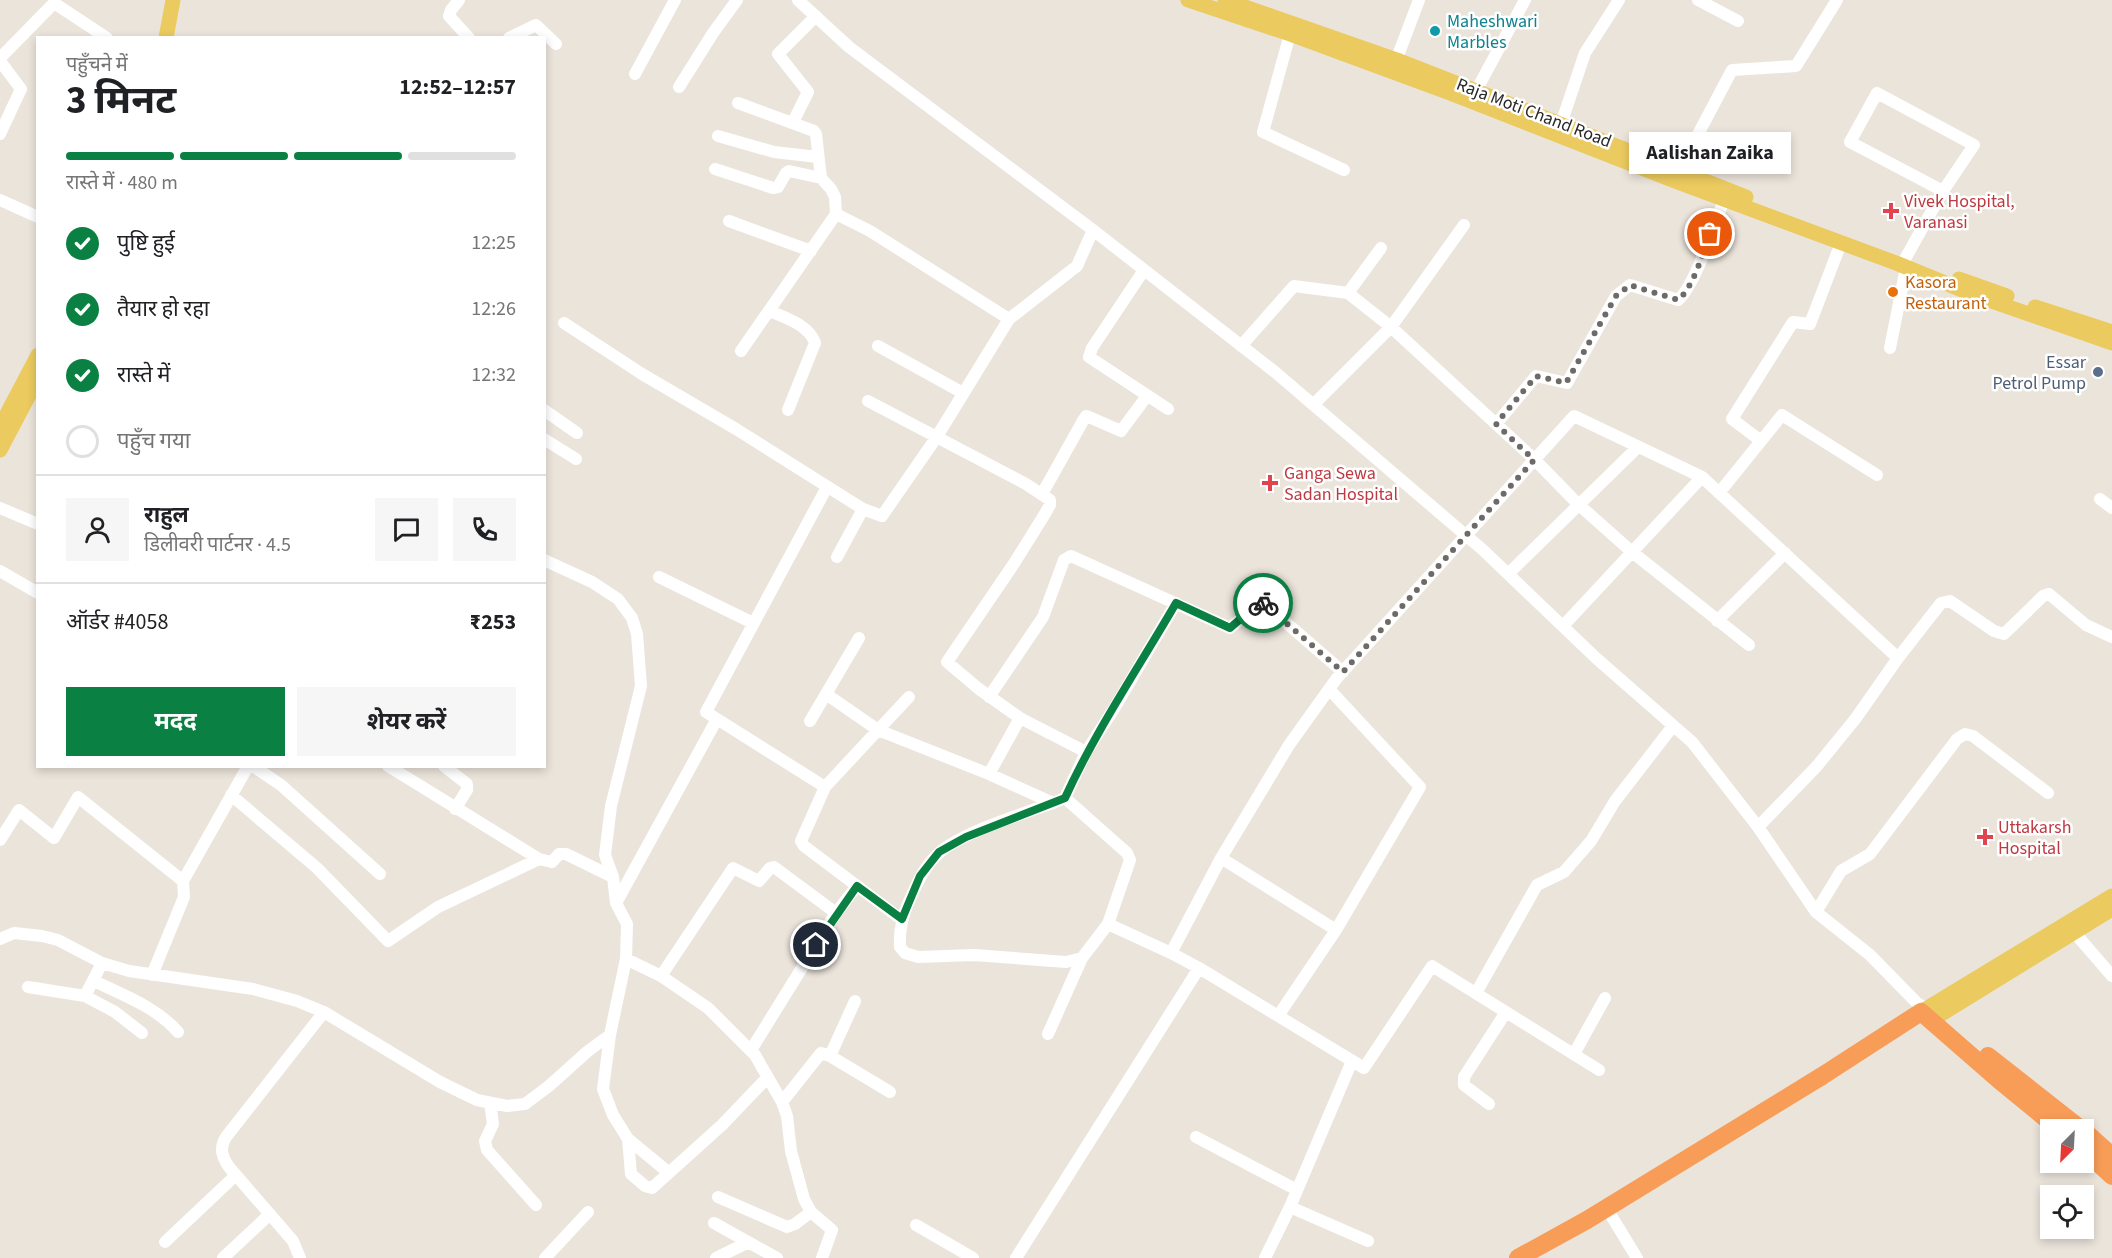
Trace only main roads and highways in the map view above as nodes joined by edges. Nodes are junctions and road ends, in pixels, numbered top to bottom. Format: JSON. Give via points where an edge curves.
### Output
{"nodes":[{"id":1,"x":173,"y":0,"type":"edge"},
{"id":2,"x":183,"y":0,"type":"edge"},
{"id":3,"x":1188,"y":0,"type":"edge"},
{"id":4,"x":1225,"y":0,"type":"edge"},
{"id":5,"x":166,"y":36,"type":"edge"},
{"id":6,"x":177,"y":36,"type":"edge"},
{"id":7,"x":1394,"y":66,"type":"junction"},
{"id":8,"x":1906,"y":263,"type":"junction"},
{"id":9,"x":2112,"y":332,"type":"edge"},
{"id":10,"x":2112,"y":343,"type":"edge"},
{"id":11,"x":36,"y":359,"type":"edge"},
{"id":12,"x":36,"y":382,"type":"edge"},
{"id":13,"x":0,"y":427,"type":"edge"},
{"id":14,"x":0,"y":450,"type":"edge"},
{"id":15,"x":2112,"y":896,"type":"edge"},
{"id":16,"x":2112,"y":909,"type":"edge"},
{"id":17,"x":1927,"y":1012,"type":"junction"},
{"id":18,"x":2048,"y":1119,"type":"edge"},
{"id":19,"x":2068,"y":1119,"type":"edge"},
{"id":20,"x":2094,"y":1140,"type":"edge"},
{"id":21,"x":2112,"y":1156,"type":"edge"},
{"id":22,"x":2094,"y":1159,"type":"edge"},
{"id":23,"x":2112,"y":1176,"type":"edge"},
{"id":24,"x":1518,"y":1258,"type":"edge"},
{"id":25,"x":1539,"y":1258,"type":"edge"}],
"edges":[{"from":1,"to":5,"type":"main road"},
{"from":2,"to":6,"type":"main road"},
{"from":3,"to":7,"type":"main road"},
{"from":4,"to":7,"type":"main road","name":"Raja Moti Chand Road"},
{"from":7,"to":8,"type":"main road","via":[[1724,200]]},
{"from":7,"to":8,"type":"main road","name":"Raja Moti Chand Road","via":[[1476,91]]},
{"from":8,"to":9,"type":"main road","name":"Raja Moti Chand Road"},
{"from":8,"to":10,"type":"main road","via":[[1977,296]]},
{"from":11,"to":13,"type":"main road"},
{"from":12,"to":14,"type":"main road"},
{"from":15,"to":17,"type":"main road"},
{"from":16,"to":17,"type":"main road"},
{"from":17,"to":18,"type":"highway"},
{"from":17,"to":19,"type":"highway"},
{"from":17,"to":24,"type":"highway","via":[[1587,1220]]},
{"from":17,"to":25,"type":"highway","via":[[1612,1217]]},
{"from":20,"to":21,"type":"highway"},
{"from":22,"to":23,"type":"highway"}]}
